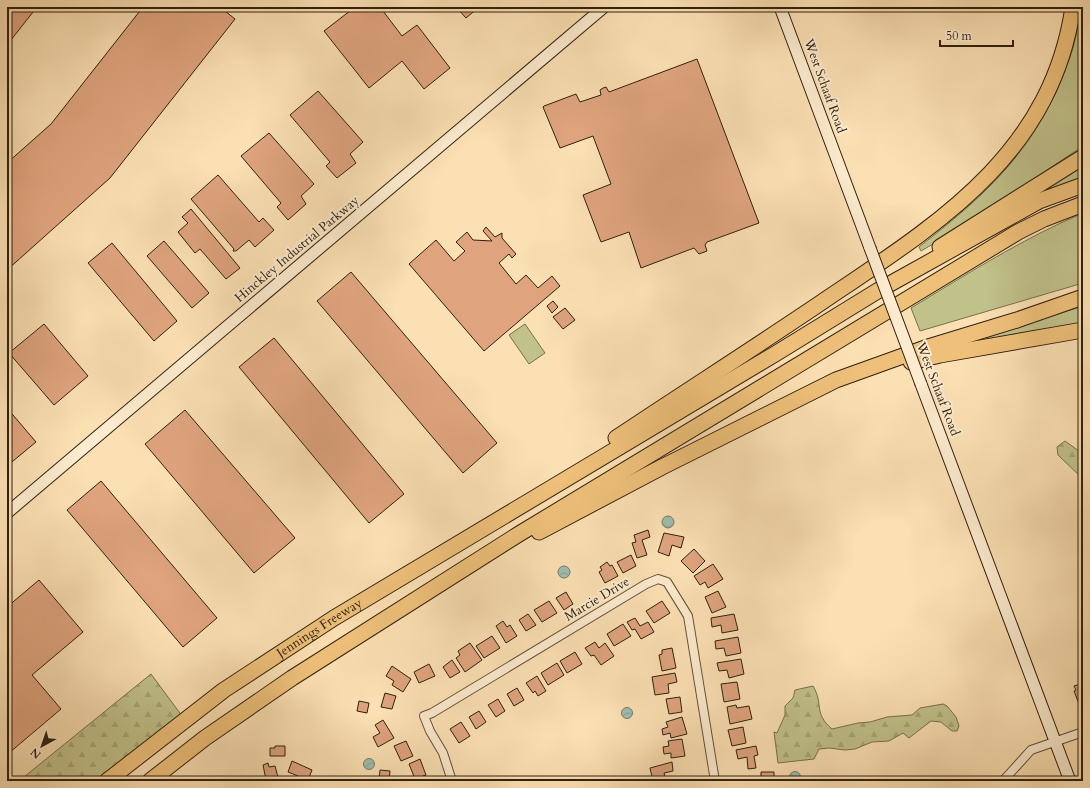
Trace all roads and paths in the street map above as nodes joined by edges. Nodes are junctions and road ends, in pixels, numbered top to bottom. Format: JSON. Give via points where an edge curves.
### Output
{"nodes":[{"id":1,"x":604,"y":7,"type":"edge"},
{"id":2,"x":780,"y":7,"type":"edge"},
{"id":3,"x":1073,"y":7,"type":"edge"},
{"id":4,"x":1083,"y":157,"type":"edge"},
{"id":5,"x":1083,"y":186,"type":"edge"},
{"id":6,"x":1083,"y":204,"type":"edge"},
{"id":7,"x":879,"y":290,"type":"junction"},
{"id":8,"x":1083,"y":297,"type":"edge"},
{"id":9,"x":1083,"y":330,"type":"edge"},
{"id":10,"x":776,"y":410,"type":"junction"},
{"id":11,"x":543,"y":492,"type":"junction"},
{"id":12,"x":7,"y":513,"type":"edge"},
{"id":13,"x":450,"y":578,"type":"junction"},
{"id":14,"x":1083,"y":732,"type":"edge"},
{"id":15,"x":1055,"y":741,"type":"junction"},
{"id":16,"x":107,"y":781,"type":"edge"},
{"id":17,"x":150,"y":781,"type":"edge"},
{"id":18,"x":452,"y":781,"type":"edge"},
{"id":19,"x":715,"y":781,"type":"edge"},
{"id":20,"x":1003,"y":781,"type":"edge"},
{"id":21,"x":1070,"y":781,"type":"edge"}],
"edges":[{"from":1,"to":12,"type":"street","name":"Hinckley Industrial Parkway"},
{"from":2,"to":15,"type":"street","name":"West Schaaf Road","bridge":true},
{"from":3,"to":11,"type":"highway","via":[[1062,52],[1044,99],[1030,125],[1009,154],[983,182],[913,239],[590,455]]},
{"from":4,"to":7,"type":"highway","via":[[957,235]]},
{"from":5,"to":7,"type":"highway","via":[[1039,201]]},
{"from":6,"to":13,"type":"highway","via":[[1044,219],[1012,236]]},
{"from":7,"to":11,"type":"highway"},
{"from":8,"to":10,"type":"highway","via":[[884,362],[831,382]]},
{"from":9,"to":10,"type":"highway","via":[[940,355],[894,366]]},
{"from":10,"to":13,"type":"highway"},
{"from":11,"to":16,"type":"highway","name":"Jennings Freeway","via":[[264,663],[224,690]]},
{"from":13,"to":17,"type":"highway","via":[[286,682],[205,738]]},
{"from":14,"to":15,"type":"street"},
{"from":15,"to":20,"type":"street","via":[[1031,750]]},
{"from":15,"to":21,"type":"street","name":"West Schaaf Road"},
{"from":18,"to":19,"type":"street","name":"Marcie Drive","via":[[443,753],[424,716],[658,579],[671,586],[688,616]]}]}
